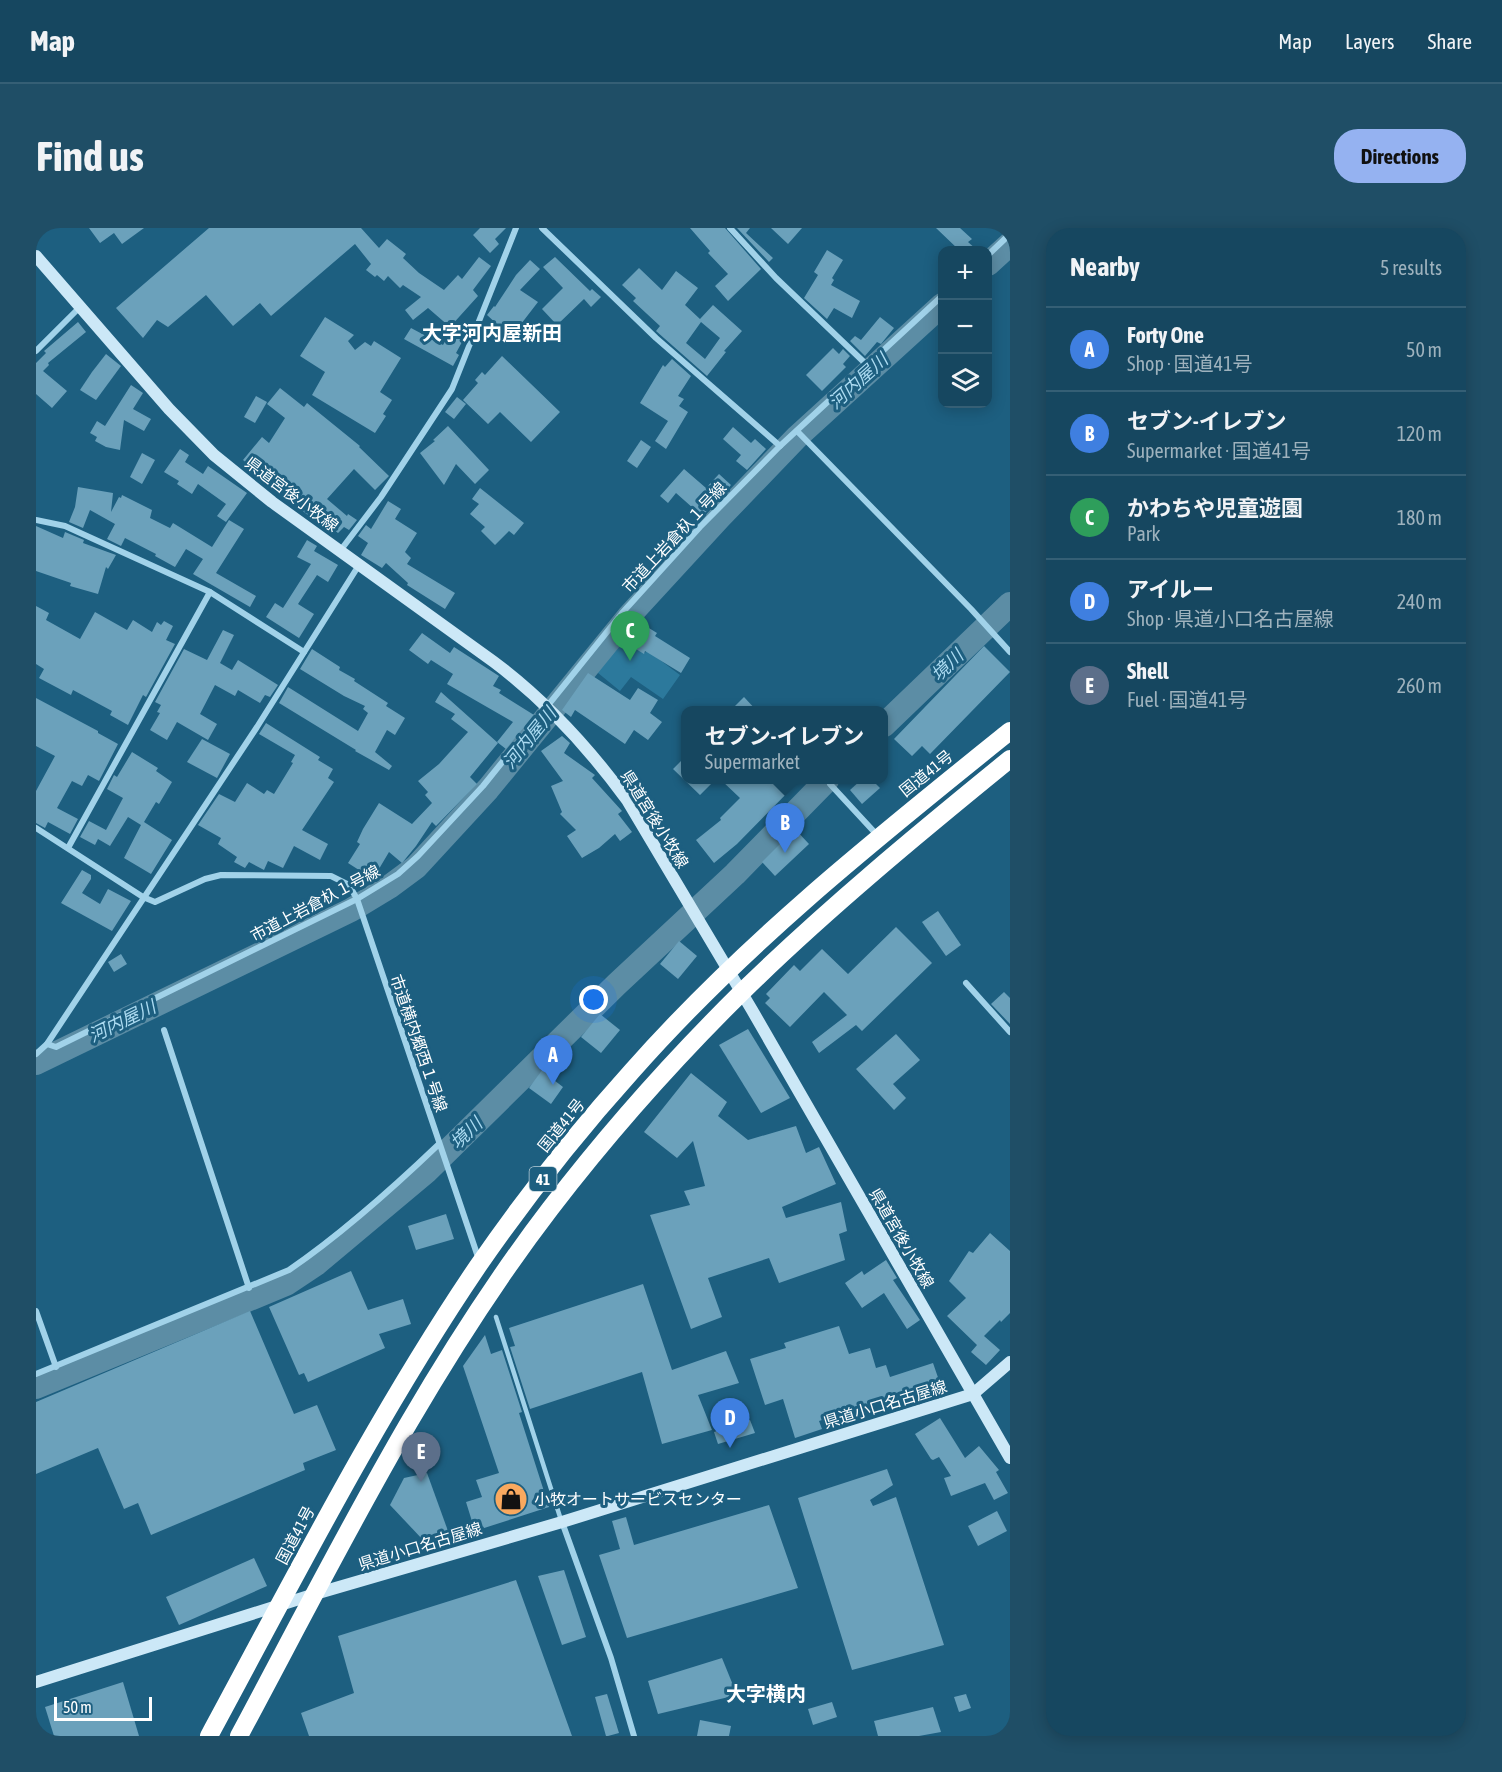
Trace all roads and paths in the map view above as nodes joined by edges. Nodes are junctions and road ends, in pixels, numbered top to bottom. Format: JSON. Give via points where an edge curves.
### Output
{"nodes":[{"id":1,"x":516,"y":228,"type":"edge"},
{"id":2,"x":542,"y":228,"type":"edge"},
{"id":3,"x":730,"y":228,"type":"edge"},
{"id":4,"x":1010,"y":234,"type":"edge"},
{"id":5,"x":992,"y":250,"type":"edge"},
{"id":6,"x":36,"y":256,"type":"edge"},
{"id":7,"x":938,"y":300,"type":"edge"},
{"id":8,"x":80,"y":307,"type":"junction"},
{"id":9,"x":36,"y":351,"type":"edge"},
{"id":10,"x":867,"y":365,"type":"junction"},
{"id":11,"x":797,"y":431,"type":"junction"},
{"id":12,"x":780,"y":446,"type":"junction"},
{"id":13,"x":36,"y":520,"type":"edge"},
{"id":14,"x":340,"y":551,"type":"junction"},
{"id":15,"x":359,"y":565,"type":"junction"},
{"id":16,"x":210,"y":592,"type":"junction"},
{"id":17,"x":304,"y":652,"type":"junction"},
{"id":18,"x":1010,"y":652,"type":"edge"},
{"id":19,"x":548,"y":706,"type":"junction"},
{"id":20,"x":1010,"y":731,"type":"edge"},
{"id":21,"x":1010,"y":759,"type":"edge"},
{"id":22,"x":830,"y":784,"type":"dead end"},
{"id":23,"x":36,"y":828,"type":"edge"},
{"id":24,"x":878,"y":836,"type":"junction"},
{"id":25,"x":68,"y":848,"type":"junction"},
{"id":26,"x":143,"y":897,"type":"junction"},
{"id":27,"x":357,"y":899,"type":"junction"},
{"id":28,"x":728,"y":971,"type":"junction"},
{"id":29,"x":966,"y":983,"type":"dead end"},
{"id":30,"x":741,"y":993,"type":"junction"},
{"id":31,"x":164,"y":1030,"type":"dead end"},
{"id":32,"x":1010,"y":1032,"type":"edge"},
{"id":33,"x":47,"y":1044,"type":"junction"},
{"id":34,"x":36,"y":1054,"type":"edge"},
{"id":35,"x":439,"y":1144,"type":"junction"},
{"id":36,"x":480,"y":1264,"type":"junction"},
{"id":37,"x":249,"y":1288,"type":"junction"},
{"id":38,"x":36,"y":1311,"type":"edge"},
{"id":39,"x":496,"y":1317,"type":"dead end"},
{"id":40,"x":1010,"y":1362,"type":"edge"},
{"id":41,"x":56,"y":1366,"type":"junction"},
{"id":42,"x":36,"y":1374,"type":"edge"},
{"id":43,"x":973,"y":1394,"type":"junction"},
{"id":44,"x":1010,"y":1458,"type":"edge"},
{"id":45,"x":562,"y":1522,"type":"junction"},
{"id":46,"x":315,"y":1594,"type":"junction"},
{"id":47,"x":279,"y":1606,"type":"junction"},
{"id":48,"x":36,"y":1682,"type":"edge"},
{"id":49,"x":210,"y":1736,"type":"edge"},
{"id":50,"x":239,"y":1736,"type":"edge"},
{"id":51,"x":634,"y":1736,"type":"edge"}],
"edges":[{"from":1,"to":14,"type":"street","via":[[452,388],[381,497]]},
{"from":2,"to":12,"type":"street","via":[[656,338]]},
{"from":3,"to":10,"type":"street"},
{"from":4,"to":5,"type":"street"},
{"from":6,"to":8,"type":"main road","name":"県道宮後小牧線"},
{"from":7,"to":10,"type":"street","name":"市道上岩倉杁１号線"},
{"from":8,"to":9,"type":"street"},
{"from":8,"to":14,"type":"main road","name":"県道宮後小牧線","via":[[206,447]]},
{"from":10,"to":11,"type":"street","name":"市道上岩倉杁１号線"},
{"from":11,"to":12,"type":"street","name":"市道上岩倉杁１号線"},
{"from":11,"to":18,"type":"street"},
{"from":12,"to":19,"type":"street","name":"市道上岩倉杁１号線","via":[[700,526],[623,612]]},
{"from":13,"to":16,"type":"street","via":[[65,526]]},
{"from":14,"to":15,"type":"main road","name":"県道宮後小牧線"},
{"from":15,"to":17,"type":"street"},
{"from":15,"to":19,"type":"main road","name":"県道宮後小牧線"},
{"from":16,"to":17,"type":"street"},
{"from":16,"to":25,"type":"street"},
{"from":17,"to":26,"type":"street"},
{"from":19,"to":27,"type":"street","name":"市道上岩倉杁１号線","via":[[483,786],[418,856],[398,874]]},
{"from":19,"to":28,"type":"main road","name":"県道宮後小牧線","via":[[627,800]]},
{"from":20,"to":24,"type":"highway","name":"国道41号","number":"41"},
{"from":21,"to":30,"type":"highway","number":"41"},
{"from":22,"to":24,"type":"street"},
{"from":23,"to":25,"type":"street"},
{"from":24,"to":28,"type":"highway","name":"国道41号","number":"41"},
{"from":25,"to":26,"type":"street"},
{"from":26,"to":27,"type":"street","via":[[159,902],[205,879],[237,874],[331,876],[349,885]]},
{"from":26,"to":33,"type":"street"},
{"from":27,"to":33,"type":"street","name":"市道上岩倉杁１号線","via":[[56,1047]]},
{"from":27,"to":35,"type":"street","name":"市道横内郷西１号線"},
{"from":28,"to":30,"type":"main road","name":"県道宮後小牧線"},
{"from":28,"to":36,"type":"highway","name":"国道41号","number":"41","via":[[600,1108]]},
{"from":29,"to":32,"type":"street"},
{"from":30,"to":43,"type":"main road","name":"県道宮後小牧線"},
{"from":30,"to":46,"type":"highway","number":"41","via":[[613,1132],[504,1273],[427,1392]]},
{"from":31,"to":37,"type":"street"},
{"from":33,"to":34,"type":"street"},
{"from":35,"to":36,"type":"street","name":"市道横内郷西１号線"},
{"from":35,"to":37,"type":"street","via":[[317,1251],[289,1270]]},
{"from":36,"to":47,"type":"highway","name":"国道41号","number":"41","via":[[348,1479]]},
{"from":37,"to":41,"type":"street"},
{"from":38,"to":41,"type":"street"},
{"from":39,"to":45,"type":"lane"},
{"from":40,"to":43,"type":"main road","name":"県道小口名古屋線"},
{"from":41,"to":42,"type":"street"},
{"from":43,"to":44,"type":"main road","name":"県道宮後小牧線"},
{"from":43,"to":45,"type":"main road","name":"県道小口名古屋線"},
{"from":45,"to":46,"type":"main road","name":"県道小口名古屋線"},
{"from":45,"to":51,"type":"street"},
{"from":46,"to":47,"type":"main road","name":"県道小口名古屋線"},
{"from":46,"to":50,"type":"highway","number":"41"},
{"from":47,"to":48,"type":"main road","name":"県道小口名古屋線"},
{"from":47,"to":49,"type":"highway","name":"国道41号","number":"41"}]}
